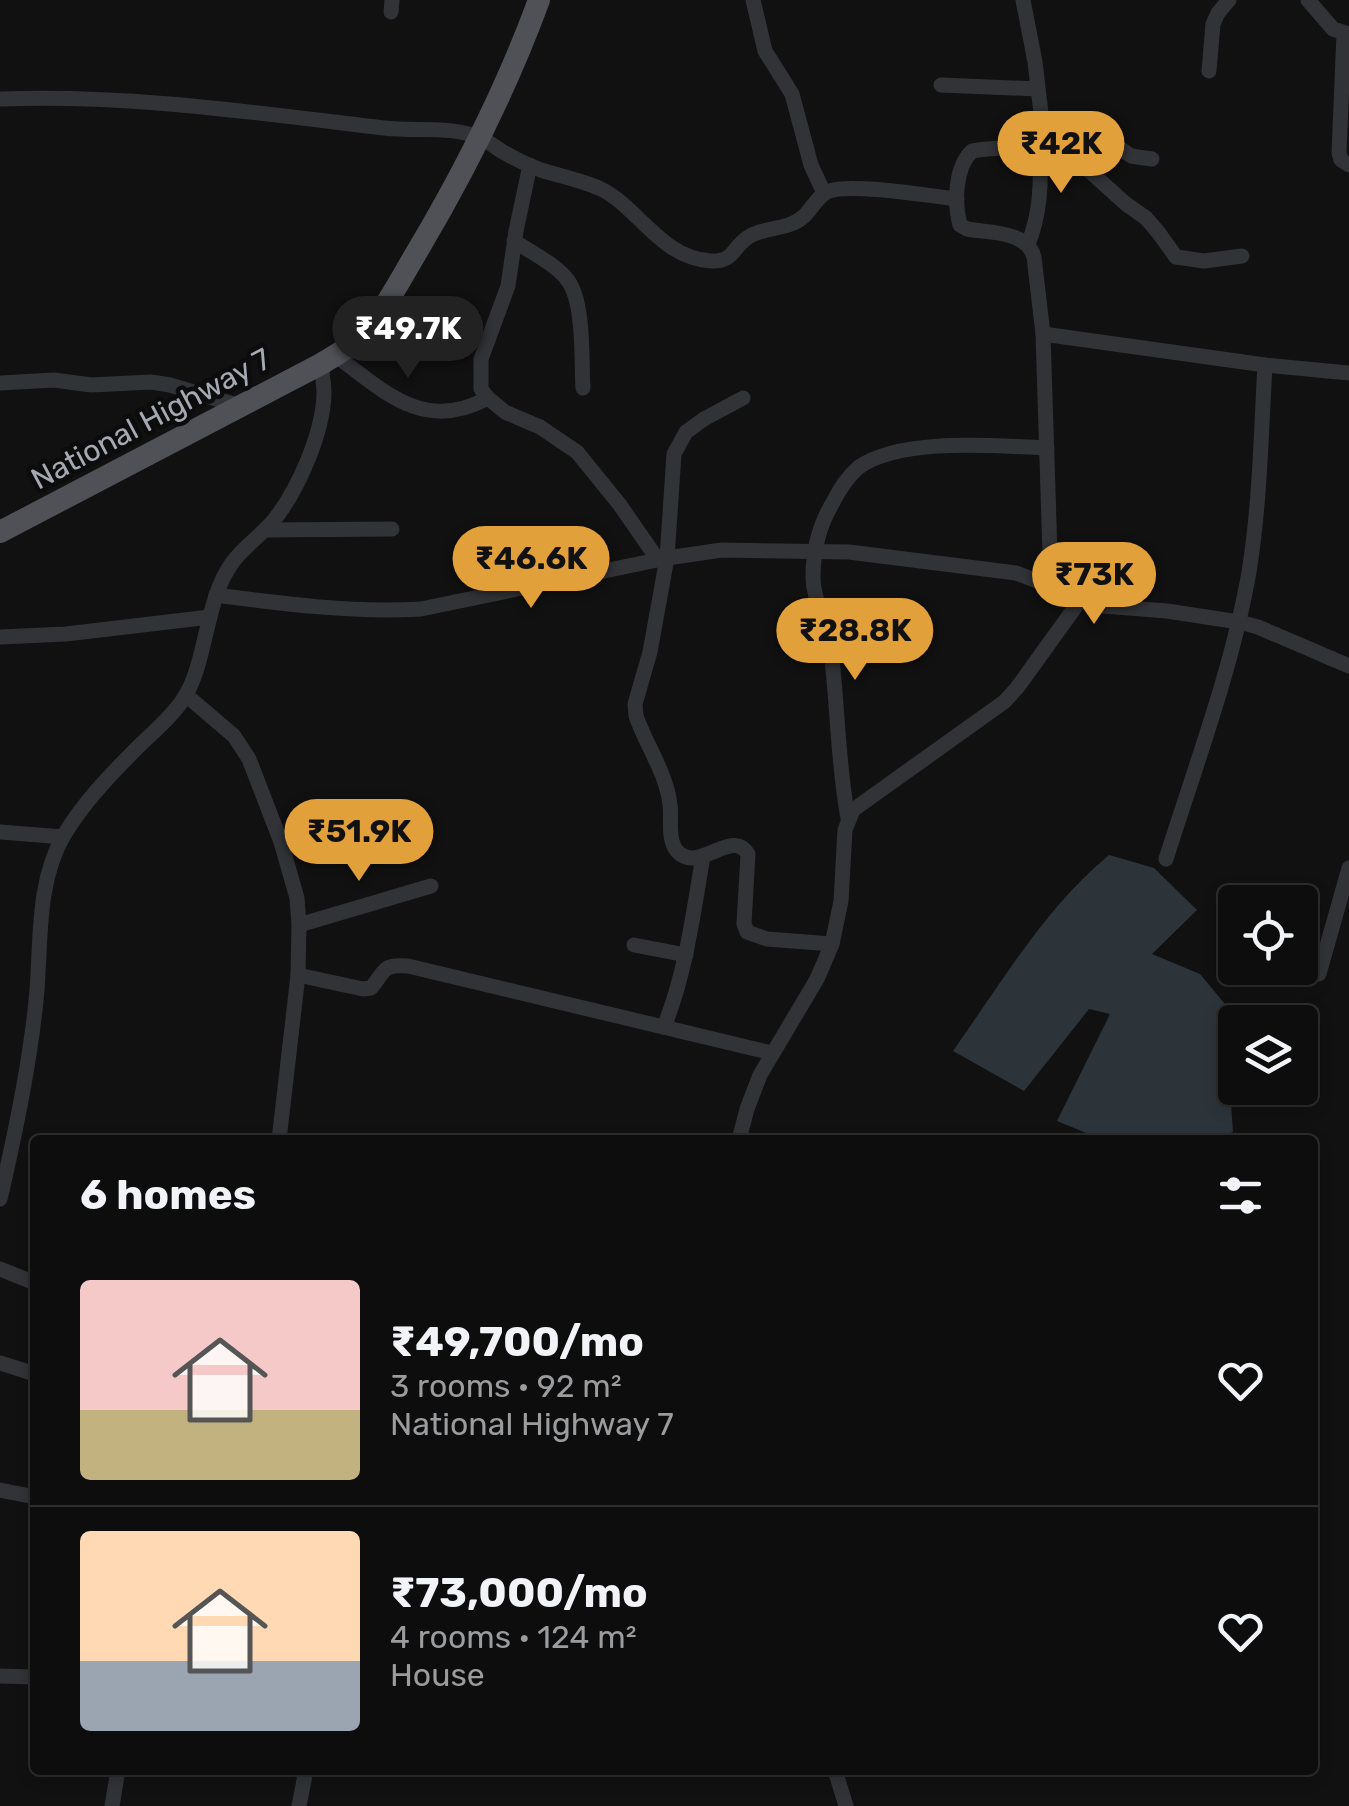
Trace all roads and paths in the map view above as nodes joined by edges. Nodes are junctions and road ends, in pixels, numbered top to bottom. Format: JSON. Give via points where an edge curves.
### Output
{"nodes":[{"id":1,"x":539,"y":0,"type":"edge"},
{"id":2,"x":753,"y":0,"type":"edge"},
{"id":3,"x":1024,"y":0,"type":"edge"},
{"id":4,"x":1230,"y":0,"type":"edge"},
{"id":5,"x":1308,"y":0,"type":"edge"},
{"id":6,"x":1346,"y":34,"type":"edge"},
{"id":7,"x":1209,"y":71,"type":"dead end"},
{"id":8,"x":941,"y":84,"type":"dead end"},
{"id":9,"x":1038,"y":89,"type":"junction"},
{"id":10,"x":0,"y":98,"type":"edge"},
{"id":11,"x":1041,"y":136,"type":"junction"},
{"id":12,"x":481,"y":138,"type":"junction"},
{"id":13,"x":1152,"y":159,"type":"dead end"},
{"id":14,"x":530,"y":165,"type":"junction"},
{"id":15,"x":1349,"y":165,"type":"edge"},
{"id":16,"x":824,"y":193,"type":"junction"},
{"id":17,"x":957,"y":199,"type":"junction"},
{"id":18,"x":514,"y":241,"type":"junction"},
{"id":19,"x":1028,"y":244,"type":"junction"},
{"id":20,"x":1242,"y":256,"type":"dead end"},
{"id":21,"x":1044,"y":334,"type":"junction"},
{"id":22,"x":328,"y":360,"type":"junction"},
{"id":23,"x":1265,"y":366,"type":"junction"},
{"id":24,"x":1349,"y":373,"type":"edge"},
{"id":25,"x":0,"y":382,"type":"edge"},
{"id":26,"x":582,"y":388,"type":"dead end"},
{"id":27,"x":488,"y":398,"type":"junction"},
{"id":28,"x":743,"y":398,"type":"dead end"},
{"id":29,"x":240,"y":406,"type":"junction"},
{"id":30,"x":1047,"y":448,"type":"junction"},
{"id":31,"x":392,"y":529,"type":"dead end"},
{"id":32,"x":265,"y":530,"type":"junction"},
{"id":33,"x":0,"y":532,"type":"edge"},
{"id":34,"x":815,"y":551,"type":"junction"},
{"id":35,"x":662,"y":559,"type":"junction"},
{"id":36,"x":1051,"y":585,"type":"junction"},
{"id":37,"x":216,"y":595,"type":"junction"},
{"id":38,"x":1081,"y":600,"type":"junction"},
{"id":39,"x":210,"y":617,"type":"junction"},
{"id":40,"x":1239,"y":622,"type":"junction"},
{"id":41,"x":0,"y":638,"type":"edge"},
{"id":42,"x":1349,"y":666,"type":"edge"},
{"id":43,"x":186,"y":695,"type":"junction"},
{"id":44,"x":848,"y":818,"type":"junction"},
{"id":45,"x":0,"y":832,"type":"edge"},
{"id":46,"x":63,"y":837,"type":"junction"},
{"id":47,"x":703,"y":856,"type":"junction"},
{"id":48,"x":1166,"y":859,"type":"dead end"},
{"id":49,"x":1349,"y":868,"type":"edge"},
{"id":50,"x":431,"y":886,"type":"dead end"},
{"id":51,"x":1342,"y":918,"type":"edge"},
{"id":52,"x":299,"y":924,"type":"junction"},
{"id":53,"x":634,"y":944,"type":"dead end"},
{"id":54,"x":832,"y":944,"type":"junction"},
{"id":55,"x":686,"y":955,"type":"junction"},
{"id":56,"x":1318,"y":974,"type":"dead end"},
{"id":57,"x":298,"y":975,"type":"junction"},
{"id":58,"x":664,"y":1028,"type":"junction"},
{"id":59,"x":772,"y":1053,"type":"junction"},
{"id":60,"x":280,"y":1135,"type":"edge"},
{"id":61,"x":741,"y":1135,"type":"edge"},
{"id":62,"x":0,"y":1199,"type":"edge"},
{"id":63,"x":0,"y":1269,"type":"edge"},
{"id":64,"x":30,"y":1281,"type":"edge"},
{"id":65,"x":0,"y":1363,"type":"edge"},
{"id":66,"x":30,"y":1372,"type":"edge"},
{"id":67,"x":0,"y":1490,"type":"edge"},
{"id":68,"x":30,"y":1496,"type":"edge"},
{"id":69,"x":0,"y":1676,"type":"edge"},
{"id":70,"x":30,"y":1678,"type":"edge"},
{"id":71,"x":117,"y":1775,"type":"edge"},
{"id":72,"x":305,"y":1775,"type":"edge"},
{"id":73,"x":837,"y":1775,"type":"edge"},
{"id":74,"x":112,"y":1806,"type":"edge"},
{"id":75,"x":300,"y":1806,"type":"edge"},
{"id":76,"x":846,"y":1806,"type":"edge"}],
"edges":[{"from":1,"to":12,"type":"main road","name":"National Highway 7"},
{"from":2,"to":16,"type":"street","via":[[766,51],[792,94]]},
{"from":3,"to":9,"type":"street"},
{"from":4,"to":7,"type":"street","via":[[1213,24]]},
{"from":5,"to":6,"type":"street"},
{"from":6,"to":15,"type":"street","via":[[1339,153]]},
{"from":8,"to":9,"type":"street"},
{"from":9,"to":11,"type":"street"},
{"from":10,"to":12,"type":"street","via":[[183,106],[437,128]]},
{"from":11,"to":13,"type":"street","via":[[1104,136],[1130,156]]},
{"from":11,"to":17,"type":"street","via":[[972,151],[961,164]]},
{"from":11,"to":19,"type":"street"},
{"from":11,"to":20,"type":"street","via":[[1146,218],[1176,257]]},
{"from":12,"to":14,"type":"street"},
{"from":12,"to":22,"type":"main road","name":"National Highway 7","via":[[372,323]]},
{"from":14,"to":16,"type":"street","via":[[600,189],[666,243],[708,261],[732,255],[751,235],[797,221]]},
{"from":14,"to":18,"type":"street"},
{"from":16,"to":17,"type":"street"},
{"from":17,"to":19,"type":"street","via":[[960,225],[967,230]]},
{"from":18,"to":26,"type":"street","via":[[572,286]]},
{"from":18,"to":27,"type":"street","via":[[508,286],[481,359],[481,389]]},
{"from":19,"to":21,"type":"street"},
{"from":21,"to":23,"type":"street"},
{"from":21,"to":30,"type":"street"},
{"from":22,"to":27,"type":"street","via":[[408,407],[458,412]]},
{"from":22,"to":29,"type":"main road","name":"National Highway 7"},
{"from":22,"to":32,"type":"street","via":[[317,432],[296,485]]},
{"from":23,"to":24,"type":"street"},
{"from":23,"to":40,"type":"street","via":[[1250,568]]},
{"from":25,"to":29,"type":"street","via":[[151,382]]},
{"from":27,"to":35,"type":"street","via":[[576,452]]},
{"from":28,"to":35,"type":"street","via":[[679,442]]},
{"from":29,"to":33,"type":"main road","name":"National Highway 7"},
{"from":30,"to":34,"type":"street","via":[[925,448],[870,461],[842,486]]},
{"from":30,"to":36,"type":"street"},
{"from":31,"to":32,"type":"street"},
{"from":32,"to":37,"type":"street","via":[[232,563]]},
{"from":34,"to":35,"type":"street","via":[[722,550]]},
{"from":34,"to":36,"type":"street","via":[[979,567]]},
{"from":34,"to":44,"type":"street","via":[[814,598],[830,644]]},
{"from":35,"to":37,"type":"street","via":[[421,609]]},
{"from":35,"to":47,"type":"street","via":[[636,716],[670,803],[674,848],[688,858]]},
{"from":36,"to":38,"type":"street"},
{"from":37,"to":39,"type":"street"},
{"from":38,"to":40,"type":"street"},
{"from":38,"to":44,"type":"street","via":[[1004,702]]},
{"from":39,"to":41,"type":"street"},
{"from":39,"to":43,"type":"street"},
{"from":40,"to":42,"type":"street"},
{"from":40,"to":48,"type":"street"},
{"from":43,"to":46,"type":"street"},
{"from":43,"to":52,"type":"street","via":[[234,736],[249,759],[281,842]]},
{"from":44,"to":54,"type":"street"},
{"from":45,"to":46,"type":"street"},
{"from":46,"to":62,"type":"street","via":[[46,888],[28,1053]]},
{"from":47,"to":54,"type":"street","via":[[730,845],[745,848],[747,932]]},
{"from":47,"to":55,"type":"street"},
{"from":49,"to":51,"type":"street"},
{"from":50,"to":52,"type":"street"},
{"from":51,"to":56,"type":"street"},
{"from":52,"to":57,"type":"street"},
{"from":53,"to":55,"type":"street"},
{"from":54,"to":59,"type":"street"},
{"from":55,"to":58,"type":"street"},
{"from":57,"to":58,"type":"street","via":[[363,989],[372,988],[392,964],[408,966]]},
{"from":57,"to":60,"type":"street"},
{"from":58,"to":59,"type":"street"},
{"from":59,"to":61,"type":"street"},
{"from":63,"to":64,"type":"street"},
{"from":65,"to":66,"type":"street"},
{"from":67,"to":68,"type":"street"},
{"from":69,"to":70,"type":"street"},
{"from":71,"to":74,"type":"street"},
{"from":72,"to":75,"type":"street"},
{"from":73,"to":76,"type":"street"}]}
